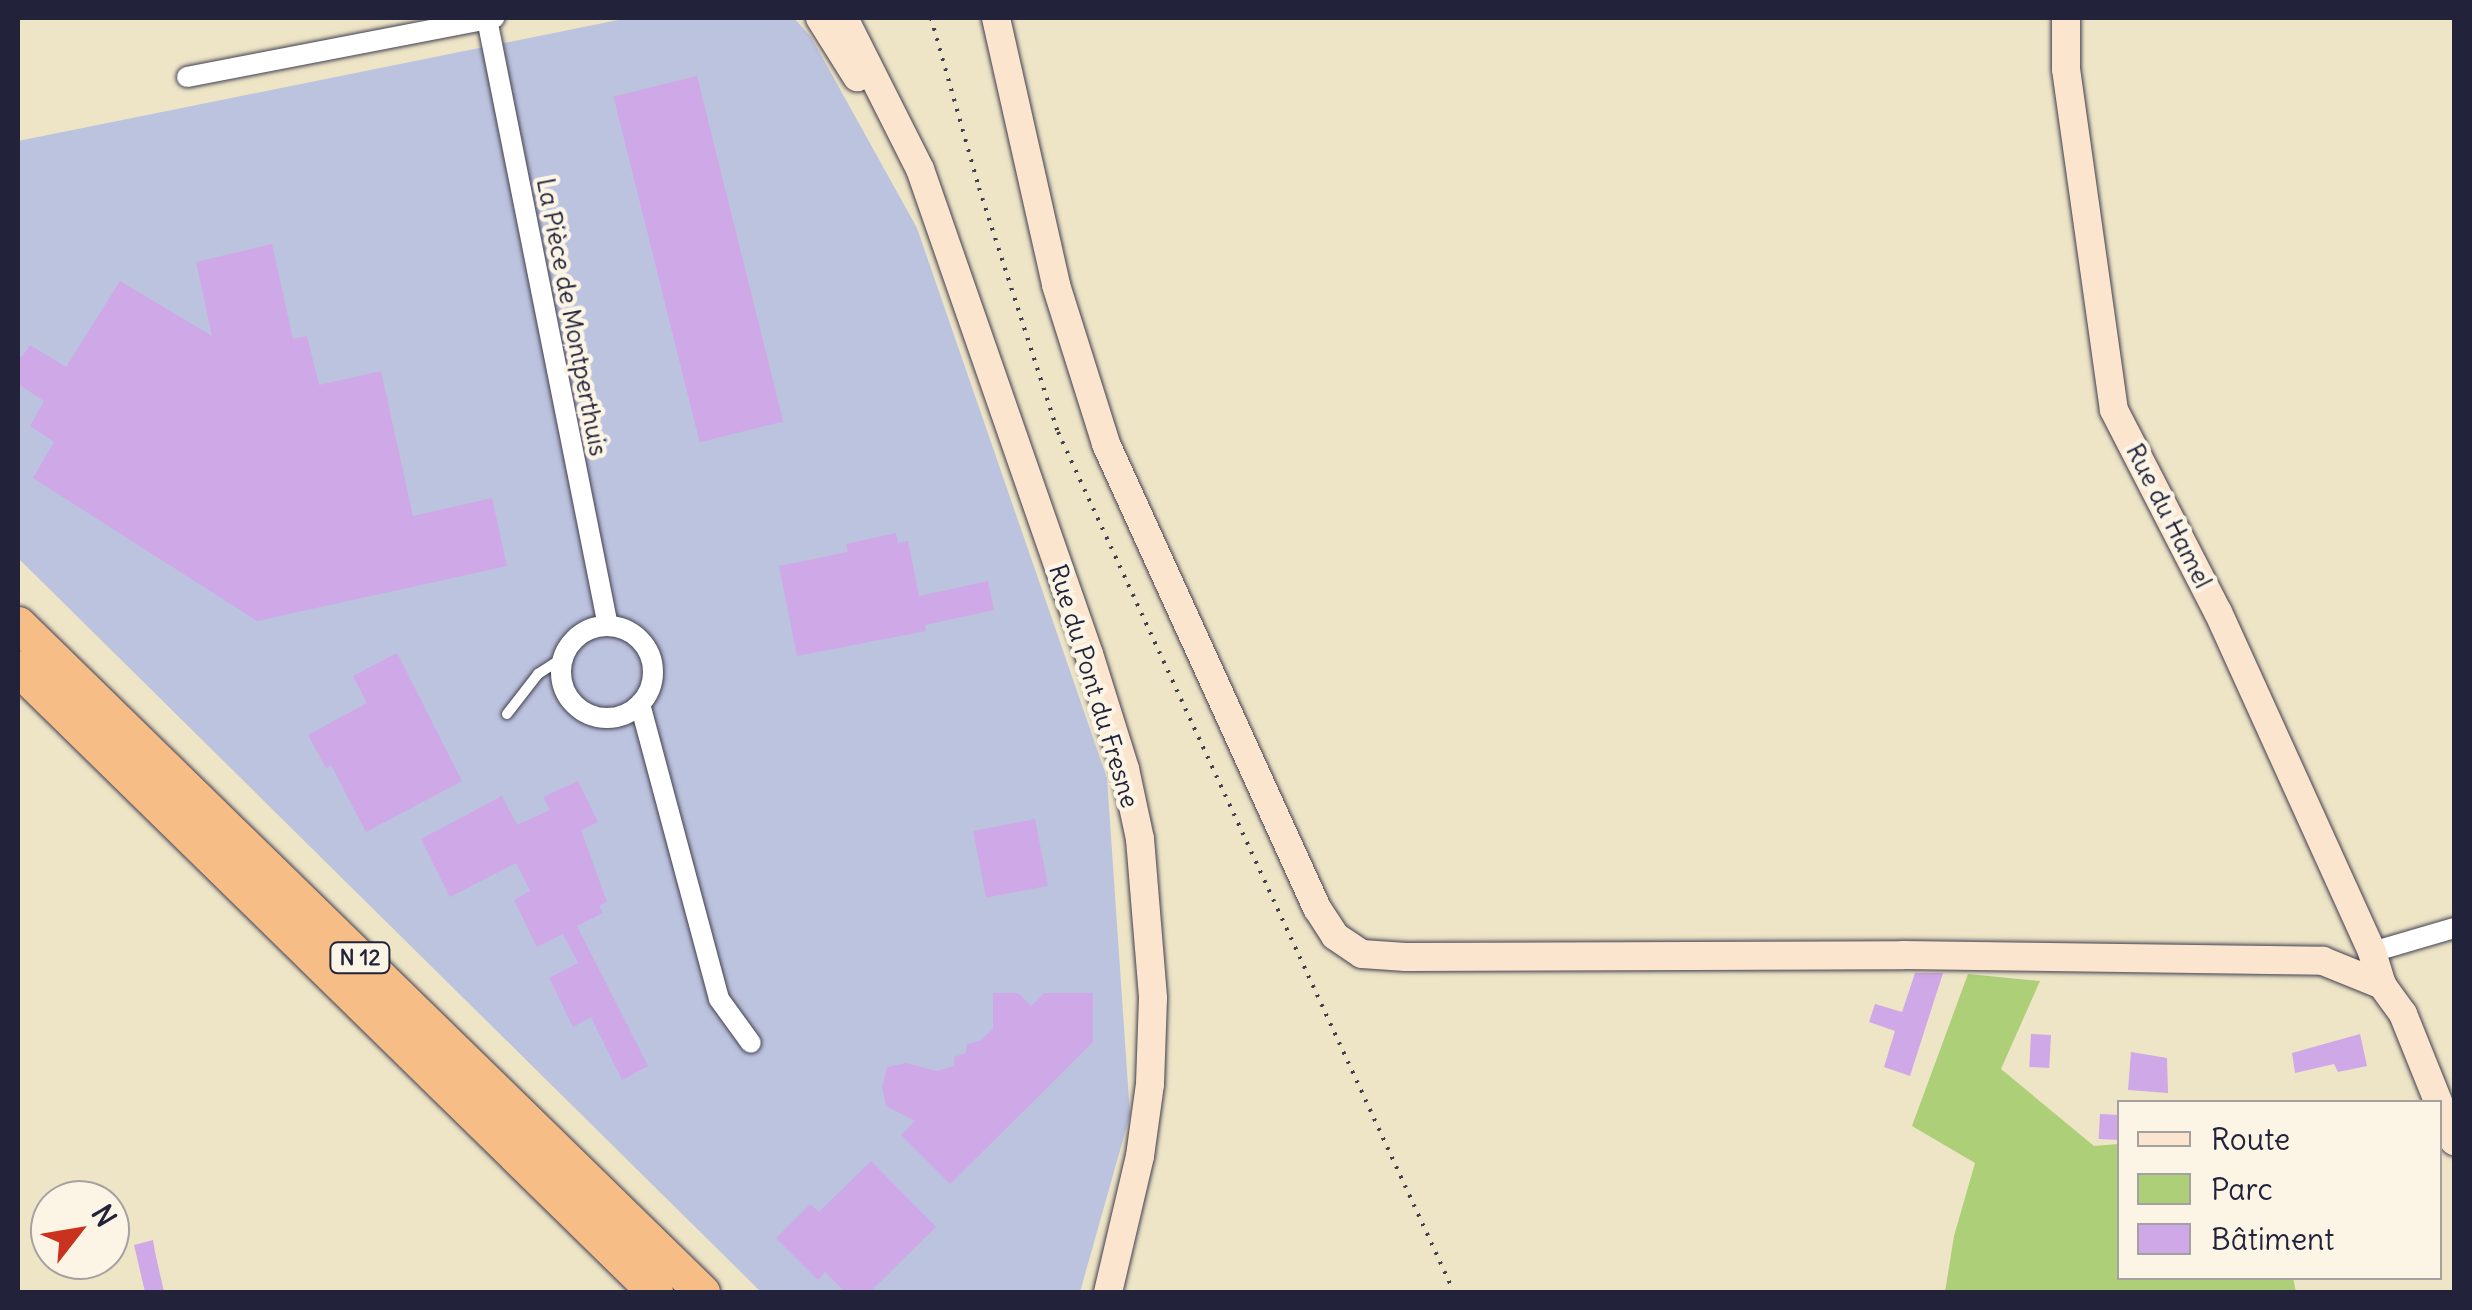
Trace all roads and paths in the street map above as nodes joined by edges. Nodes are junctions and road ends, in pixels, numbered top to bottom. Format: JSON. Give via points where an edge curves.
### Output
{"nodes":[{"id":1,"x":491,"y":18,"type":"edge"},
{"id":2,"x":820,"y":18,"type":"edge"},
{"id":3,"x":844,"y":18,"type":"edge"},
{"id":4,"x":930,"y":18,"type":"edge"},
{"id":5,"x":996,"y":18,"type":"edge"},
{"id":6,"x":2066,"y":18,"type":"edge"},
{"id":7,"x":188,"y":77,"type":"dead end"},
{"id":8,"x":933,"y":214,"type":"junction"},
{"id":9,"x":18,"y":624,"type":"edge"},
{"id":10,"x":608,"y":626,"type":"junction"},
{"id":11,"x":563,"y":658,"type":"junction"},
{"id":12,"x":18,"y":668,"type":"edge"},
{"id":13,"x":640,"y":704,"type":"junction"},
{"id":14,"x":506,"y":714,"type":"dead end"},
{"id":15,"x":2454,"y":928,"type":"edge"},
{"id":16,"x":2372,"y":952,"type":"junction"},
{"id":17,"x":2382,"y":985,"type":"junction"},
{"id":18,"x":751,"y":1043,"type":"dead end"},
{"id":19,"x":2438,"y":1100,"type":"edge"},
{"id":20,"x":2442,"y":1111,"type":"edge"},
{"id":21,"x":2454,"y":1141,"type":"edge"},
{"id":22,"x":655,"y":1292,"type":"edge"},
{"id":23,"x":702,"y":1292,"type":"edge"},
{"id":24,"x":1108,"y":1292,"type":"edge"},
{"id":25,"x":1454,"y":1292,"type":"edge"}],
"edges":[{"from":1,"to":7,"type":"street"},
{"from":1,"to":10,"type":"street","name":"La Pièce de Montperthuis"},
{"from":2,"to":8,"type":"street","name":"Rue du Pont du Fresne"},
{"from":3,"to":8,"type":"street","name":"Rue du Pont du Fresne","via":[[906,138]]},
{"from":4,"to":25,"type":"path","via":[[1058,432]]},
{"from":5,"to":17,"type":"street","via":[[1056,285],[1106,444],[1335,936],[1362,954],[1406,958],[2323,961]]},
{"from":6,"to":16,"type":"street","name":"Rue du Hamel","via":[[2066,69],[2114,410],[2218,612]]},
{"from":8,"to":24,"type":"street","name":"Rue du Pont du Fresne","via":[[1089,654],[1140,839],[1154,998],[1150,1084]]},
{"from":9,"to":23,"type":"highway","number":"N 12"},
{"from":10,"to":11,"type":"street","via":[[580,634]]},
{"from":10,"to":13,"type":"street","via":[[646,647],[653,676]]},
{"from":11,"to":13,"type":"street","via":[[564,688],[584,711],[614,717]]},
{"from":11,"to":14,"type":"lane","via":[[538,674]]},
{"from":12,"to":22,"type":"highway","number":"N 12"},
{"from":13,"to":18,"type":"street","via":[[719,999]]},
{"from":15,"to":16,"type":"street"},
{"from":16,"to":17,"type":"street","name":"Rue du Hamel"},
{"from":17,"to":19,"type":"street","name":"Rue du Hamel","via":[[2403,1014]]},
{"from":20,"to":21,"type":"street","name":"Rue du Hamel"}]}
